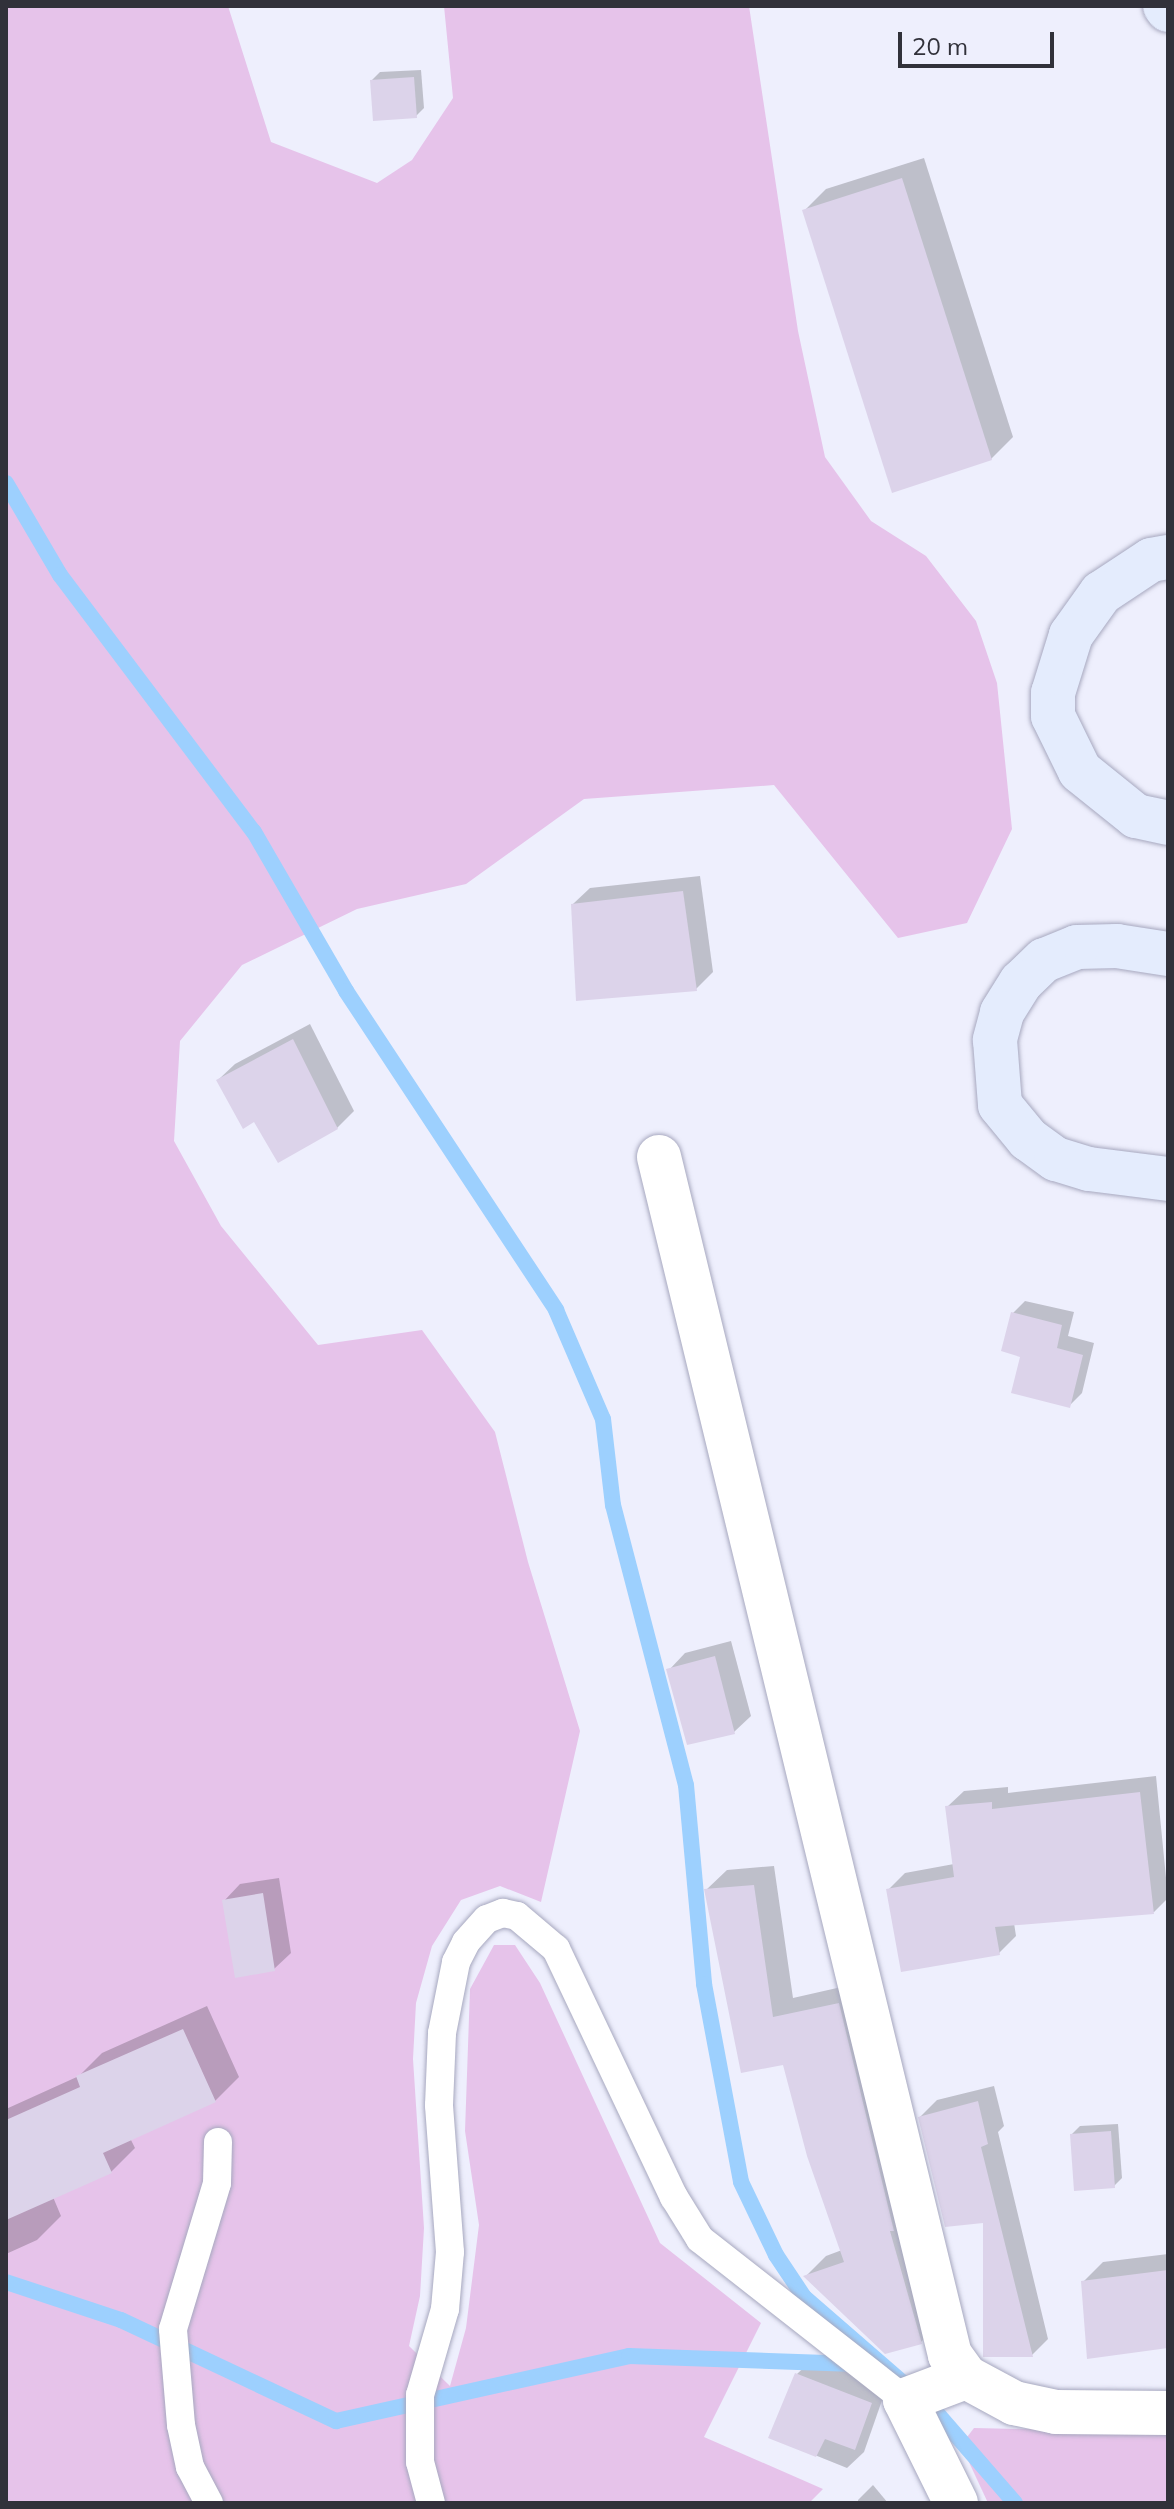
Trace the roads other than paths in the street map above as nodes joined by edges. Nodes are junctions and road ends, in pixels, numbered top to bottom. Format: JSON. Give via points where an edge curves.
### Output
{"nodes":[{"id":1,"x":1168,"y":557,"type":"edge"},
{"id":2,"x":1168,"y":823,"type":"edge"},
{"id":3,"x":1168,"y":954,"type":"edge"},
{"id":4,"x":659,"y":1157,"type":"dead end"},
{"id":5,"x":1168,"y":1179,"type":"edge"},
{"id":6,"x":218,"y":2142,"type":"dead end"},
{"id":7,"x":928,"y":2392,"type":"junction"},
{"id":8,"x":1168,"y":2413,"type":"edge"},
{"id":9,"x":209,"y":2503,"type":"edge"},
{"id":10,"x":431,"y":2503,"type":"edge"},
{"id":11,"x":956,"y":2503,"type":"edge"}],
"edges":[{"from":1,"to":2,"type":"main road","via":[[1151,560],[1101,593],[1071,635],[1053,693],[1053,716],[1080,771],[1136,816]]},
{"from":3,"to":5,"type":"main road","via":[[1117,946],[1077,947],[1044,960],[1021,982],[1002,1013],[995,1051],[1000,1105],[1028,1139],[1056,1159],[1089,1169]]},
{"from":4,"to":7,"type":"street","via":[[945,2339]]},
{"from":6,"to":9,"type":"lane","via":[[217,2183],[173,2329],[181,2425],[190,2467]]},
{"from":7,"to":8,"type":"street","via":[[1056,2412]]},
{"from":7,"to":10,"type":"lane","via":[[700,2239],[674,2197],[556,1949],[517,1916],[503,1913],[487,1919],[466,1942],[456,1962],[442,2033],[439,2105],[450,2252],[445,2309],[420,2395],[420,2462]]},
{"from":7,"to":11,"type":"street"}]}
